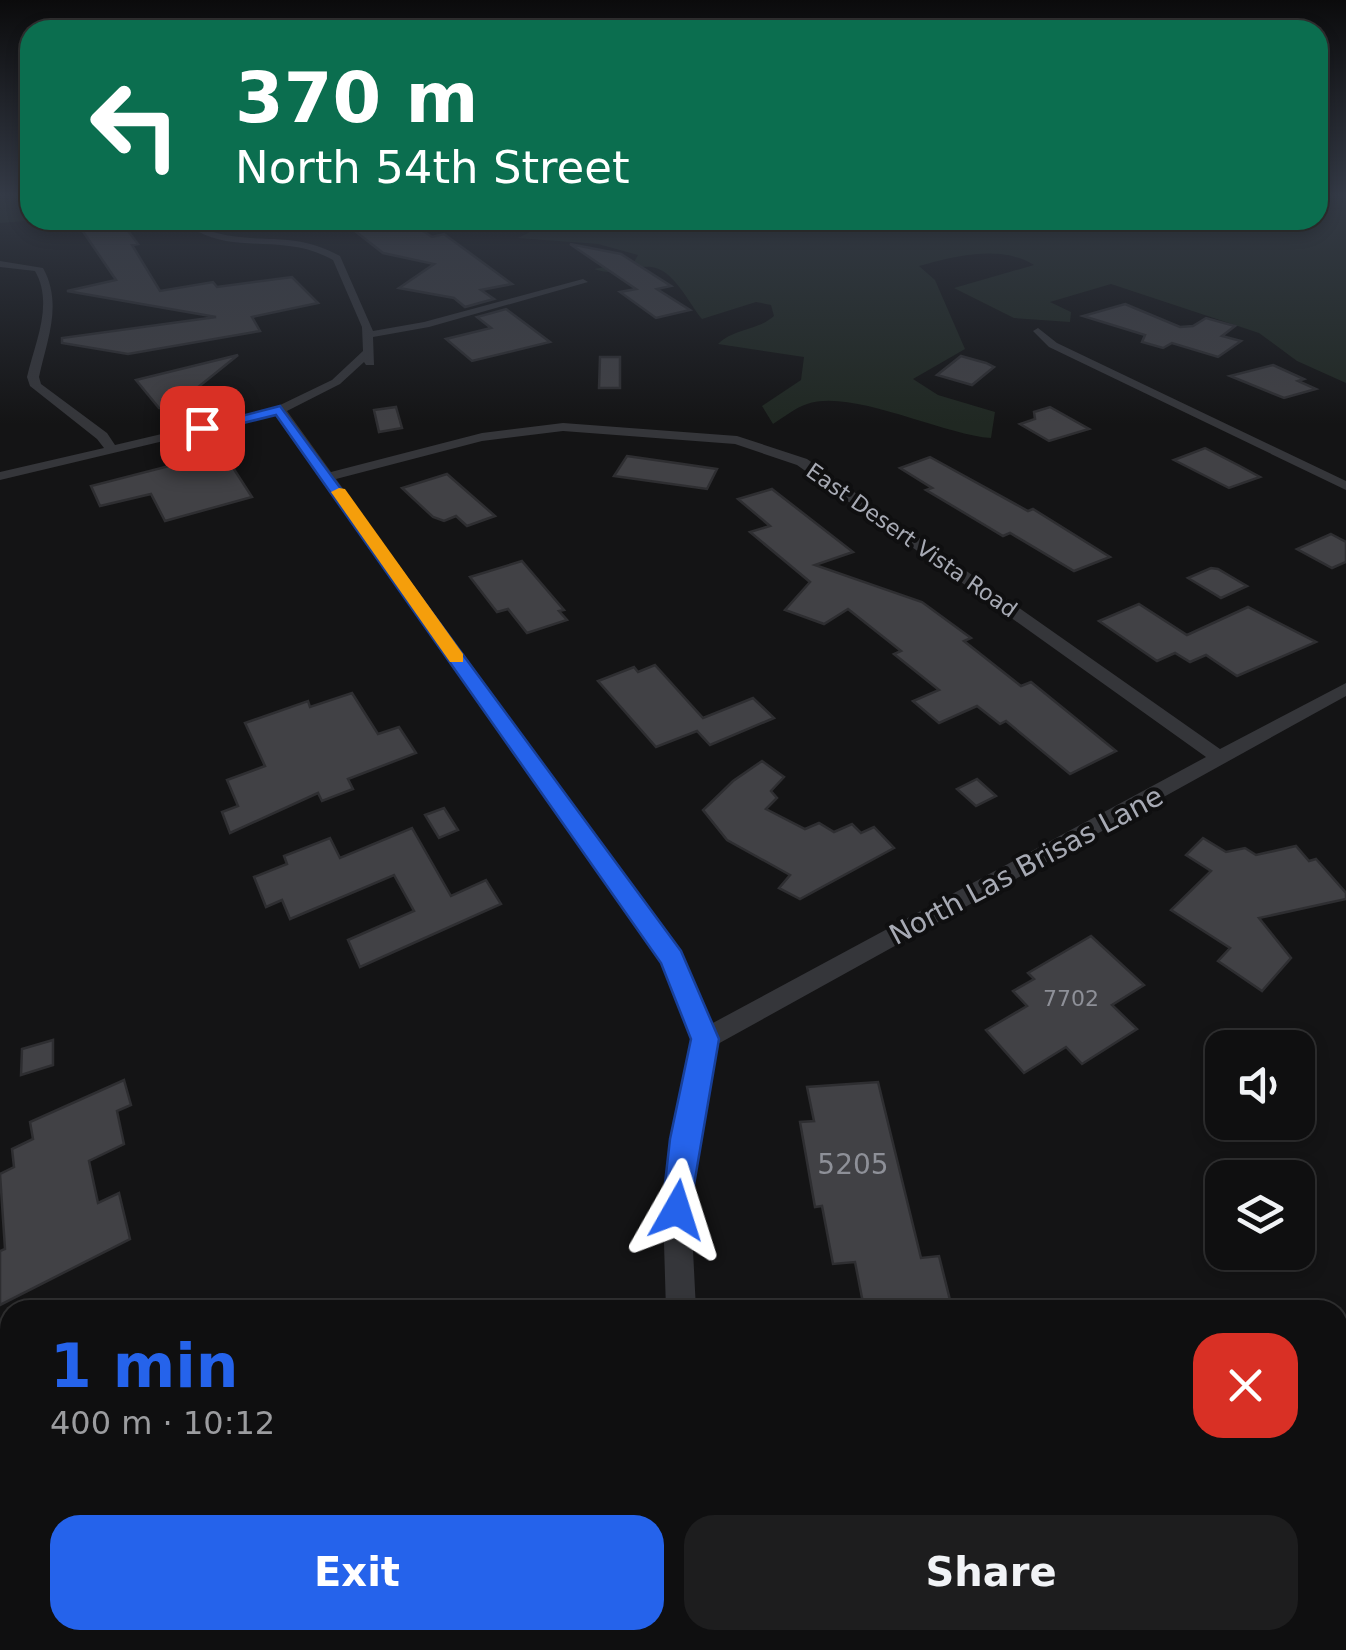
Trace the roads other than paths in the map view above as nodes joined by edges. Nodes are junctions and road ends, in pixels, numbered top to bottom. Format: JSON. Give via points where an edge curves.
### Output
{"nodes":[{"id":1,"x":39,"y":270,"type":"edge"},
{"id":2,"x":343,"y":270,"type":"edge"},
{"id":3,"x":583,"y":282,"type":"dead end"},
{"id":4,"x":1038,"y":331,"type":"dead end"},
{"id":5,"x":368,"y":335,"type":"junction"},
{"id":6,"x":280,"y":410,"type":"junction"},
{"id":7,"x":111,"y":449,"type":"junction"},
{"id":8,"x":0,"y":476,"type":"edge"},
{"id":9,"x":328,"y":477,"type":"junction"},
{"id":10,"x":1346,"y":486,"type":"edge"},
{"id":11,"x":1346,"y":689,"type":"edge"},
{"id":12,"x":1221,"y":759,"type":"junction"},
{"id":13,"x":705,"y":1039,"type":"junction"},
{"id":14,"x":680,"y":1300,"type":"edge"}],
"edges":[{"from":1,"to":7,"type":"street","via":[[48,284],[36,386]]},
{"from":2,"to":5,"type":"street"},
{"from":3,"to":5,"type":"street"},
{"from":4,"to":10,"type":"street","via":[[1053,346]]},
{"from":5,"to":6,"type":"street","via":[[369,366],[346,388]]},
{"from":6,"to":7,"type":"street"},
{"from":6,"to":9,"type":"street"},
{"from":7,"to":8,"type":"street"},
{"from":9,"to":12,"type":"street","name":"East Desert Vista Road","via":[[482,437],[548,428],[737,440],[769,448],[802,462]]},
{"from":9,"to":13,"type":"street","via":[[672,958]]},
{"from":11,"to":12,"type":"street","name":"North Las Brisas Lane"},
{"from":12,"to":13,"type":"street","name":"North Las Brisas Lane"},
{"from":13,"to":14,"type":"street","via":[[677,1210]]}]}
